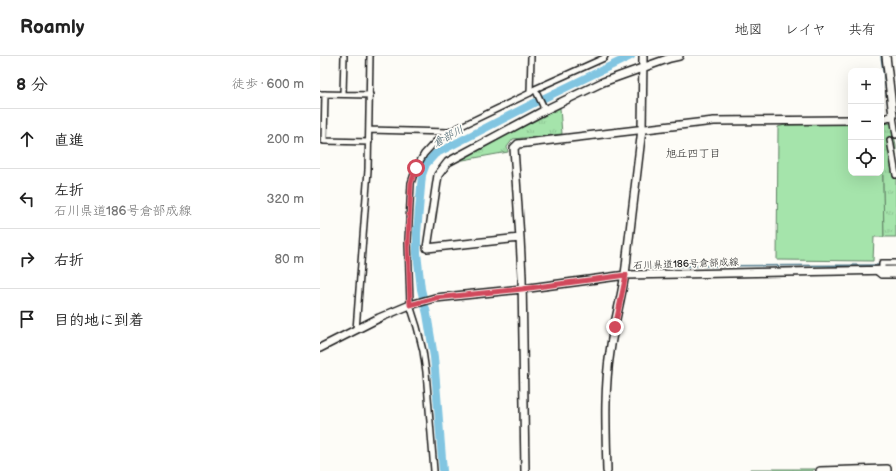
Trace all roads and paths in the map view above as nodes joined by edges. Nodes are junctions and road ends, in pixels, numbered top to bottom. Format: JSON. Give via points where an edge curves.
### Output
{"nodes":[{"id":1,"x":344,"y":56,"type":"edge"},
{"id":2,"x":370,"y":56,"type":"edge"},
{"id":3,"x":531,"y":56,"type":"edge"},
{"id":4,"x":605,"y":56,"type":"edge"},
{"id":5,"x":680,"y":56,"type":"edge"},
{"id":6,"x":886,"y":56,"type":"edge"},
{"id":7,"x":643,"y":58,"type":"edge"},
{"id":8,"x":643,"y":69,"type":"junction"},
{"id":9,"x":536,"y":91,"type":"junction"},
{"id":10,"x":530,"y":93,"type":"junction"},
{"id":11,"x":322,"y":94,"type":"edge"},
{"id":12,"x":343,"y":94,"type":"junction"},
{"id":13,"x":370,"y":95,"type":"junction"},
{"id":14,"x":544,"y":109,"type":"junction"},
{"id":15,"x":893,"y":116,"type":"junction"},
{"id":16,"x":884,"y":119,"type":"edge"},
{"id":17,"x":848,"y":120,"type":"edge"},
{"id":18,"x":642,"y":129,"type":"junction"},
{"id":19,"x":369,"y":130,"type":"junction"},
{"id":20,"x":449,"y":132,"type":"junction"},
{"id":21,"x":896,"y":135,"type":"edge"},
{"id":22,"x":890,"y":140,"type":"dead end"},
{"id":23,"x":369,"y":142,"type":"junction"},
{"id":24,"x":896,"y":175,"type":"edge"},
{"id":25,"x":520,"y":238,"type":"junction"},
{"id":26,"x":896,"y":263,"type":"edge"},
{"id":27,"x":878,"y":270,"type":"junction"},
{"id":28,"x":896,"y":270,"type":"edge"},
{"id":29,"x":626,"y":275,"type":"junction"},
{"id":30,"x":896,"y":275,"type":"edge"},
{"id":31,"x":522,"y":289,"type":"junction"},
{"id":32,"x":411,"y":305,"type":"junction"},
{"id":33,"x":356,"y":330,"type":"junction"},
{"id":34,"x":320,"y":348,"type":"edge"},
{"id":35,"x":434,"y":471,"type":"edge"},
{"id":36,"x":525,"y":471,"type":"edge"},
{"id":37,"x":607,"y":471,"type":"edge"},
{"id":38,"x":820,"y":471,"type":"edge"},
{"id":39,"x":887,"y":471,"type":"edge"}],
"edges":[{"from":1,"to":12,"type":"street"},
{"from":2,"to":13,"type":"street"},
{"from":3,"to":10,"type":"street"},
{"from":4,"to":9,"type":"street"},
{"from":5,"to":8,"type":"street"},
{"from":6,"to":15,"type":"street"},
{"from":7,"to":8,"type":"street"},
{"from":8,"to":14,"type":"street","via":[[603,82]]},
{"from":8,"to":18,"type":"street"},
{"from":9,"to":10,"type":"street"},
{"from":9,"to":14,"type":"street"},
{"from":10,"to":20,"type":"street"},
{"from":11,"to":12,"type":"street"},
{"from":11,"to":23,"type":"street","via":[[324,141]]},
{"from":12,"to":13,"type":"street"},
{"from":13,"to":19,"type":"street"},
{"from":14,"to":25,"type":"street","via":[[448,162],[438,175],[427,248]]},
{"from":15,"to":16,"type":"street"},
{"from":15,"to":21,"type":"street"},
{"from":17,"to":18,"type":"street","via":[[714,121]]},
{"from":18,"to":25,"type":"street","via":[[518,144],[514,148]]},
{"from":18,"to":29,"type":"street"},
{"from":19,"to":20,"type":"street"},
{"from":19,"to":23,"type":"street"},
{"from":20,"to":32,"type":"street","via":[[424,154],[411,183],[408,241]]},
{"from":22,"to":24,"type":"street"},
{"from":23,"to":33,"type":"street"},
{"from":25,"to":31,"type":"street"},
{"from":26,"to":27,"type":"street","via":[[882,263]]},
{"from":27,"to":28,"type":"street","name":"石川県道186号倉部成線"},
{"from":27,"to":29,"type":"street","name":"石川県道186号倉部成線"},
{"from":27,"to":30,"type":"street","via":[[881,275]]},
{"from":29,"to":31,"type":"street","name":"石川県道186号倉部成線"},
{"from":29,"to":37,"type":"street","via":[[610,349],[607,377]]},
{"from":31,"to":32,"type":"street","name":"石川県道186号倉部成線","via":[[435,298]]},
{"from":31,"to":36,"type":"street"},
{"from":32,"to":33,"type":"street","name":"石川県道186号倉部成線"},
{"from":32,"to":35,"type":"street","via":[[426,372]]},
{"from":33,"to":34,"type":"street","name":"石川県道186号倉部成線"},
{"from":38,"to":39,"type":"street"}]}
